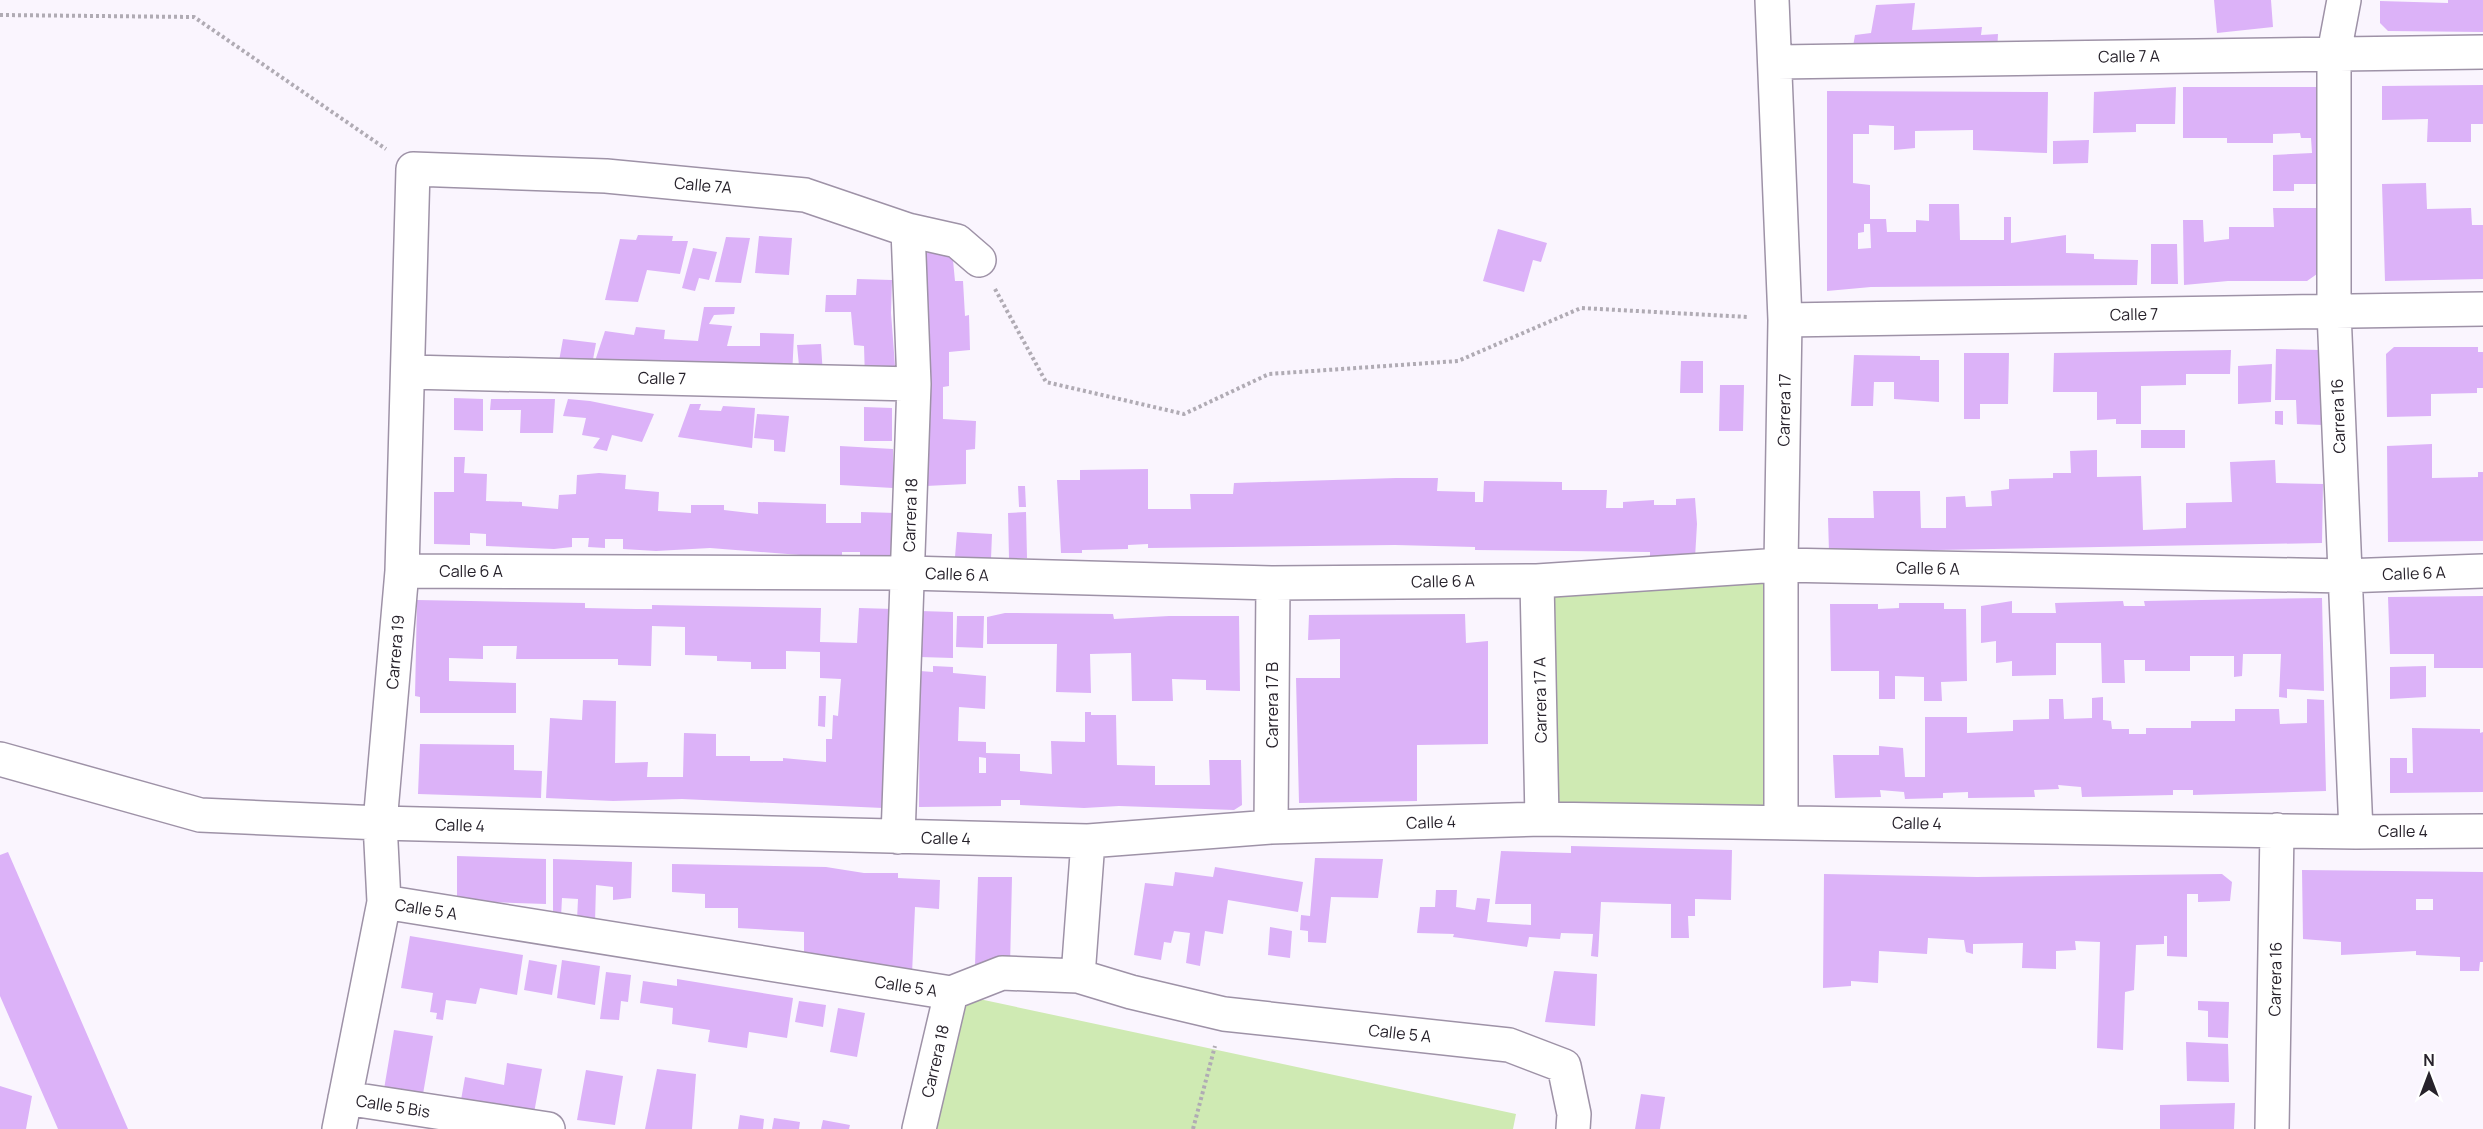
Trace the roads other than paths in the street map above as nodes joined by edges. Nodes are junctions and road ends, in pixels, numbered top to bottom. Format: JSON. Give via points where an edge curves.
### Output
{"nodes":[{"id":1,"x":1772,"y":0,"type":"edge"},
{"id":2,"x":2344,"y":0,"type":"edge"},
{"id":3,"x":2483,"y":52,"type":"edge"},
{"id":4,"x":2334,"y":53,"type":"junction"},
{"id":5,"x":1775,"y":62,"type":"junction"},
{"id":6,"x":413,"y":169,"type":"joint"},
{"id":7,"x":908,"y":230,"type":"junction"},
{"id":8,"x":979,"y":260,"type":"road end"},
{"id":9,"x":2483,"y":309,"type":"edge"},
{"id":10,"x":2334,"y":312,"type":"junction"},
{"id":11,"x":1785,"y":320,"type":"junction"},
{"id":12,"x":409,"y":372,"type":"junction"},
{"id":13,"x":914,"y":384,"type":"junction"},
{"id":14,"x":1781,"y":565,"type":"junction"},
{"id":15,"x":402,"y":571,"type":"junction"},
{"id":16,"x":2483,"y":571,"type":"edge"},
{"id":17,"x":908,"y":573,"type":"junction"},
{"id":18,"x":2344,"y":576,"type":"junction"},
{"id":19,"x":1537,"y":580,"type":"junction"},
{"id":20,"x":1273,"y":583,"type":"junction"},
{"id":21,"x":0,"y":759,"type":"edge"},
{"id":22,"x":1542,"y":819,"type":"junction"},
{"id":23,"x":1781,"y":820,"type":"junction"},
{"id":24,"x":380,"y":823,"type":"junction"},
{"id":25,"x":1271,"y":827,"type":"junction"},
{"id":26,"x":2277,"y":830,"type":"junction"},
{"id":27,"x":2483,"y":831,"type":"edge"},
{"id":28,"x":2356,"y":832,"type":"junction"},
{"id":29,"x":898,"y":837,"type":"junction"},
{"id":30,"x":1088,"y":841,"type":"junction"},
{"id":31,"x":384,"y":902,"type":"junction"},
{"id":32,"x":1078,"y":976,"type":"junction"},
{"id":33,"x":951,"y":993,"type":"junction"},
{"id":34,"x":353,"y":1114,"type":"edge"},
{"id":35,"x":548,"y":1129,"type":"edge"},
{"id":36,"x":919,"y":1129,"type":"edge"},
{"id":37,"x":1573,"y":1129,"type":"edge"},
{"id":38,"x":2272,"y":1129,"type":"edge"}],
"edges":[{"from":1,"to":5,"type":"street","name":"Carrera 17"},
{"from":2,"to":4,"type":"street","name":"Carrera 16"},
{"from":3,"to":4,"type":"street","name":"Calle 7 A"},
{"from":4,"to":5,"type":"street","name":"Calle 7 A"},
{"from":4,"to":10,"type":"street","name":"Carrera 16"},
{"from":5,"to":11,"type":"street","name":"Carrera 17"},
{"from":6,"to":7,"type":"street","name":"Calle 7A","via":[[606,176],[805,195]]},
{"from":6,"to":12,"type":"street","name":"Carrera 19"},
{"from":7,"to":8,"type":"street","name":"Calle 7A","via":[[957,241]]},
{"from":7,"to":13,"type":"street","name":"Carrera 18"},
{"from":9,"to":10,"type":"street","name":"Calle 7"},
{"from":10,"to":11,"type":"street","name":"Calle 7"},
{"from":10,"to":18,"type":"street","name":"Carrera 16"},
{"from":11,"to":14,"type":"street","name":"Carrera 17"},
{"from":12,"to":13,"type":"street","name":"Calle 7"},
{"from":12,"to":15,"type":"street","name":"Carrera 19"},
{"from":13,"to":17,"type":"street","name":"Carrera 18"},
{"from":14,"to":18,"type":"street","name":"Calle 6 A"},
{"from":14,"to":19,"type":"street","name":"Calle 6 A"},
{"from":14,"to":23,"type":"street","name":"Carrera 17"},
{"from":15,"to":17,"type":"street","name":"Calle 6 A"},
{"from":15,"to":24,"type":"street","name":"Carrera 19"},
{"from":16,"to":18,"type":"street","name":"Calle 6 A"},
{"from":17,"to":20,"type":"street","name":"Calle 6 A"},
{"from":17,"to":29,"type":"street","name":"Carrera 18"},
{"from":18,"to":28,"type":"street","name":"Carrera 16"},
{"from":19,"to":20,"type":"street","name":"Calle 6 A"},
{"from":19,"to":22,"type":"street","name":"Carrera 17 A"},
{"from":20,"to":25,"type":"street","name":"Carrera 17 B"},
{"from":21,"to":24,"type":"street","name":"Calle 4","via":[[200,815]]},
{"from":22,"to":23,"type":"street","name":"Calle 4"},
{"from":22,"to":25,"type":"street","name":"Calle 4"},
{"from":23,"to":26,"type":"street","name":"Calle 4"},
{"from":24,"to":29,"type":"street","name":"Calle 4"},
{"from":24,"to":31,"type":"street","name":"Carrera 19"},
{"from":25,"to":30,"type":"street","name":"Calle 4"},
{"from":26,"to":28,"type":"street","name":"Calle 4"},
{"from":26,"to":38,"type":"street","name":"Carrera 16"},
{"from":27,"to":28,"type":"street","name":"Calle 4"},
{"from":29,"to":30,"type":"street","name":"Calle 4"},
{"from":30,"to":32,"type":"street"},
{"from":31,"to":33,"type":"street","name":"Calle 5 A"},
{"from":31,"to":34,"type":"street","name":"Carrera 19"},
{"from":32,"to":33,"type":"street","name":"Calle 5 A","via":[[1002,973]]},
{"from":32,"to":37,"type":"street","name":"Calle 5 A","via":[[1224,1014],[1509,1045],[1564,1066],[1574,1114]]},
{"from":33,"to":36,"type":"street","name":"Carrera 18"},
{"from":34,"to":35,"type":"street","name":"Calle 5 Bis"}]}
